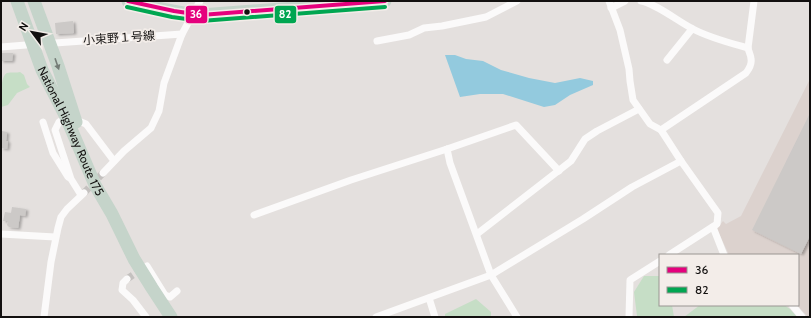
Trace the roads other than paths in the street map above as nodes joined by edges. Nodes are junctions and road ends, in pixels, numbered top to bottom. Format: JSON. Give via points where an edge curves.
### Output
{"nodes":[{"id":1,"x":18,"y":1,"type":"edge"},
{"id":2,"x":34,"y":1,"type":"edge"},
{"id":3,"x":128,"y":1,"type":"edge"},
{"id":4,"x":200,"y":1,"type":"edge"},
{"id":5,"x":384,"y":1,"type":"edge"},
{"id":6,"x":518,"y":1,"type":"edge"},
{"id":7,"x":624,"y":1,"type":"edge"},
{"id":8,"x":641,"y":1,"type":"edge"},
{"id":9,"x":754,"y":1,"type":"edge"},
{"id":10,"x":324,"y":3,"type":"edge"},
{"id":11,"x":610,"y":4,"type":"edge"},
{"id":12,"x":192,"y":14,"type":"junction"},
{"id":13,"x":692,"y":29,"type":"junction"},
{"id":14,"x":182,"y":34,"type":"junction"},
{"id":15,"x":378,"y":41,"type":"dead end"},
{"id":16,"x":55,"y":43,"type":"dead end"},
{"id":17,"x":26,"y":45,"type":"dead end"},
{"id":18,"x":1,"y":47,"type":"edge"},
{"id":19,"x":748,"y":48,"type":"junction"},
{"id":20,"x":667,"y":60,"type":"dead end"},
{"id":21,"x":639,"y":109,"type":"junction"},
{"id":22,"x":70,"y":118,"type":"junction"},
{"id":23,"x":43,"y":122,"type":"dead end"},
{"id":24,"x":661,"y":130,"type":"junction"},
{"id":25,"x":447,"y":149,"type":"junction"},
{"id":26,"x":114,"y":161,"type":"junction"},
{"id":27,"x":681,"y":161,"type":"junction"},
{"id":28,"x":559,"y":171,"type":"junction"},
{"id":29,"x":103,"y":173,"type":"tunnel mouth"},
{"id":30,"x":71,"y":179,"type":"junction"},
{"id":31,"x":254,"y":215,"type":"dead end"},
{"id":32,"x":713,"y":227,"type":"junction"},
{"id":33,"x":1,"y":234,"type":"edge"},
{"id":34,"x":477,"y":234,"type":"junction"},
{"id":35,"x":55,"y":237,"type":"junction"},
{"id":36,"x":671,"y":254,"type":"edge"},
{"id":37,"x":724,"y":254,"type":"edge"},
{"id":38,"x":659,"y":262,"type":"edge"},
{"id":39,"x":147,"y":266,"type":"dead end"},
{"id":40,"x":491,"y":275,"type":"junction"},
{"id":41,"x":127,"y":279,"type":"dead end"},
{"id":42,"x":177,"y":291,"type":"dead end"},
{"id":43,"x":429,"y":298,"type":"junction"},
{"id":44,"x":793,"y":306,"type":"edge"},
{"id":45,"x":169,"y":316,"type":"edge"},
{"id":46,"x":44,"y":317,"type":"edge"},
{"id":47,"x":146,"y":317,"type":"edge"},
{"id":48,"x":376,"y":317,"type":"edge"},
{"id":49,"x":435,"y":317,"type":"edge"},
{"id":50,"x":517,"y":317,"type":"edge"},
{"id":51,"x":629,"y":317,"type":"edge"},
{"id":52,"x":802,"y":317,"type":"edge"}],
"edges":[{"from":1,"to":22,"type":"highway","name":"National Highway Route 175","via":[[42,70]]},
{"from":2,"to":22,"type":"highway","name":"National Highway Route 175","one_way":true,"via":[[58,66]]},
{"from":3,"to":12,"type":"highway","via":[[162,10]]},
{"from":4,"to":12,"type":"street"},
{"from":5,"to":10,"type":"highway"},
{"from":6,"to":15,"type":"street","via":[[486,17],[424,28],[409,35]]},
{"from":7,"to":11,"type":"street"},
{"from":8,"to":13,"type":"street"},
{"from":9,"to":19,"type":"street"},
{"from":10,"to":12,"type":"highway","via":[[220,14]]},
{"from":11,"to":21,"type":"street","via":[[620,30],[633,100]]},
{"from":12,"to":14,"type":"street"},
{"from":13,"to":19,"type":"street"},
{"from":13,"to":20,"type":"street"},
{"from":14,"to":16,"type":"street","name":"小束野１号線"},
{"from":14,"to":26,"type":"street","via":[[164,83],[159,111],[151,128]]},
{"from":17,"to":18,"type":"street"},
{"from":19,"to":24,"type":"street","via":[[751,59],[746,73]]},
{"from":21,"to":24,"type":"street","via":[[650,124]]},
{"from":21,"to":28,"type":"street","via":[[585,138],[571,161]]},
{"from":22,"to":26,"type":"street","via":[[86,124]]},
{"from":22,"to":30,"type":"street","via":[[59,122],[55,130]]},
{"from":22,"to":45,"type":"highway","name":"National Highway Route 175","via":[[134,259]]},
{"from":23,"to":30,"type":"street","via":[[53,154],[66,176]]},
{"from":24,"to":27,"type":"street"},
{"from":25,"to":28,"type":"street","via":[[516,126]]},
{"from":25,"to":31,"type":"street"},
{"from":25,"to":34,"type":"street","via":[[450,164]]},
{"from":26,"to":29,"type":"street"},
{"from":27,"to":32,"type":"street","via":[[718,213],[717,224]]},
{"from":27,"to":40,"type":"street","via":[[632,187]]},
{"from":28,"to":34,"type":"street"},
{"from":30,"to":35,"type":"street","via":[[82,194],[61,217]]},
{"from":32,"to":36,"type":"street"},
{"from":32,"to":37,"type":"street"},
{"from":33,"to":35,"type":"street"},
{"from":34,"to":40,"type":"street"},
{"from":35,"to":46,"type":"street"},
{"from":38,"to":51,"type":"street","via":[[630,280]]},
{"from":39,"to":42,"type":"street","via":[[166,295],[170,297]]},
{"from":40,"to":43,"type":"street"},
{"from":40,"to":50,"type":"street"},
{"from":41,"to":47,"type":"street","via":[[122,283],[122,290]]},
{"from":43,"to":48,"type":"street"},
{"from":43,"to":49,"type":"street"},
{"from":44,"to":52,"type":"street"}]}
